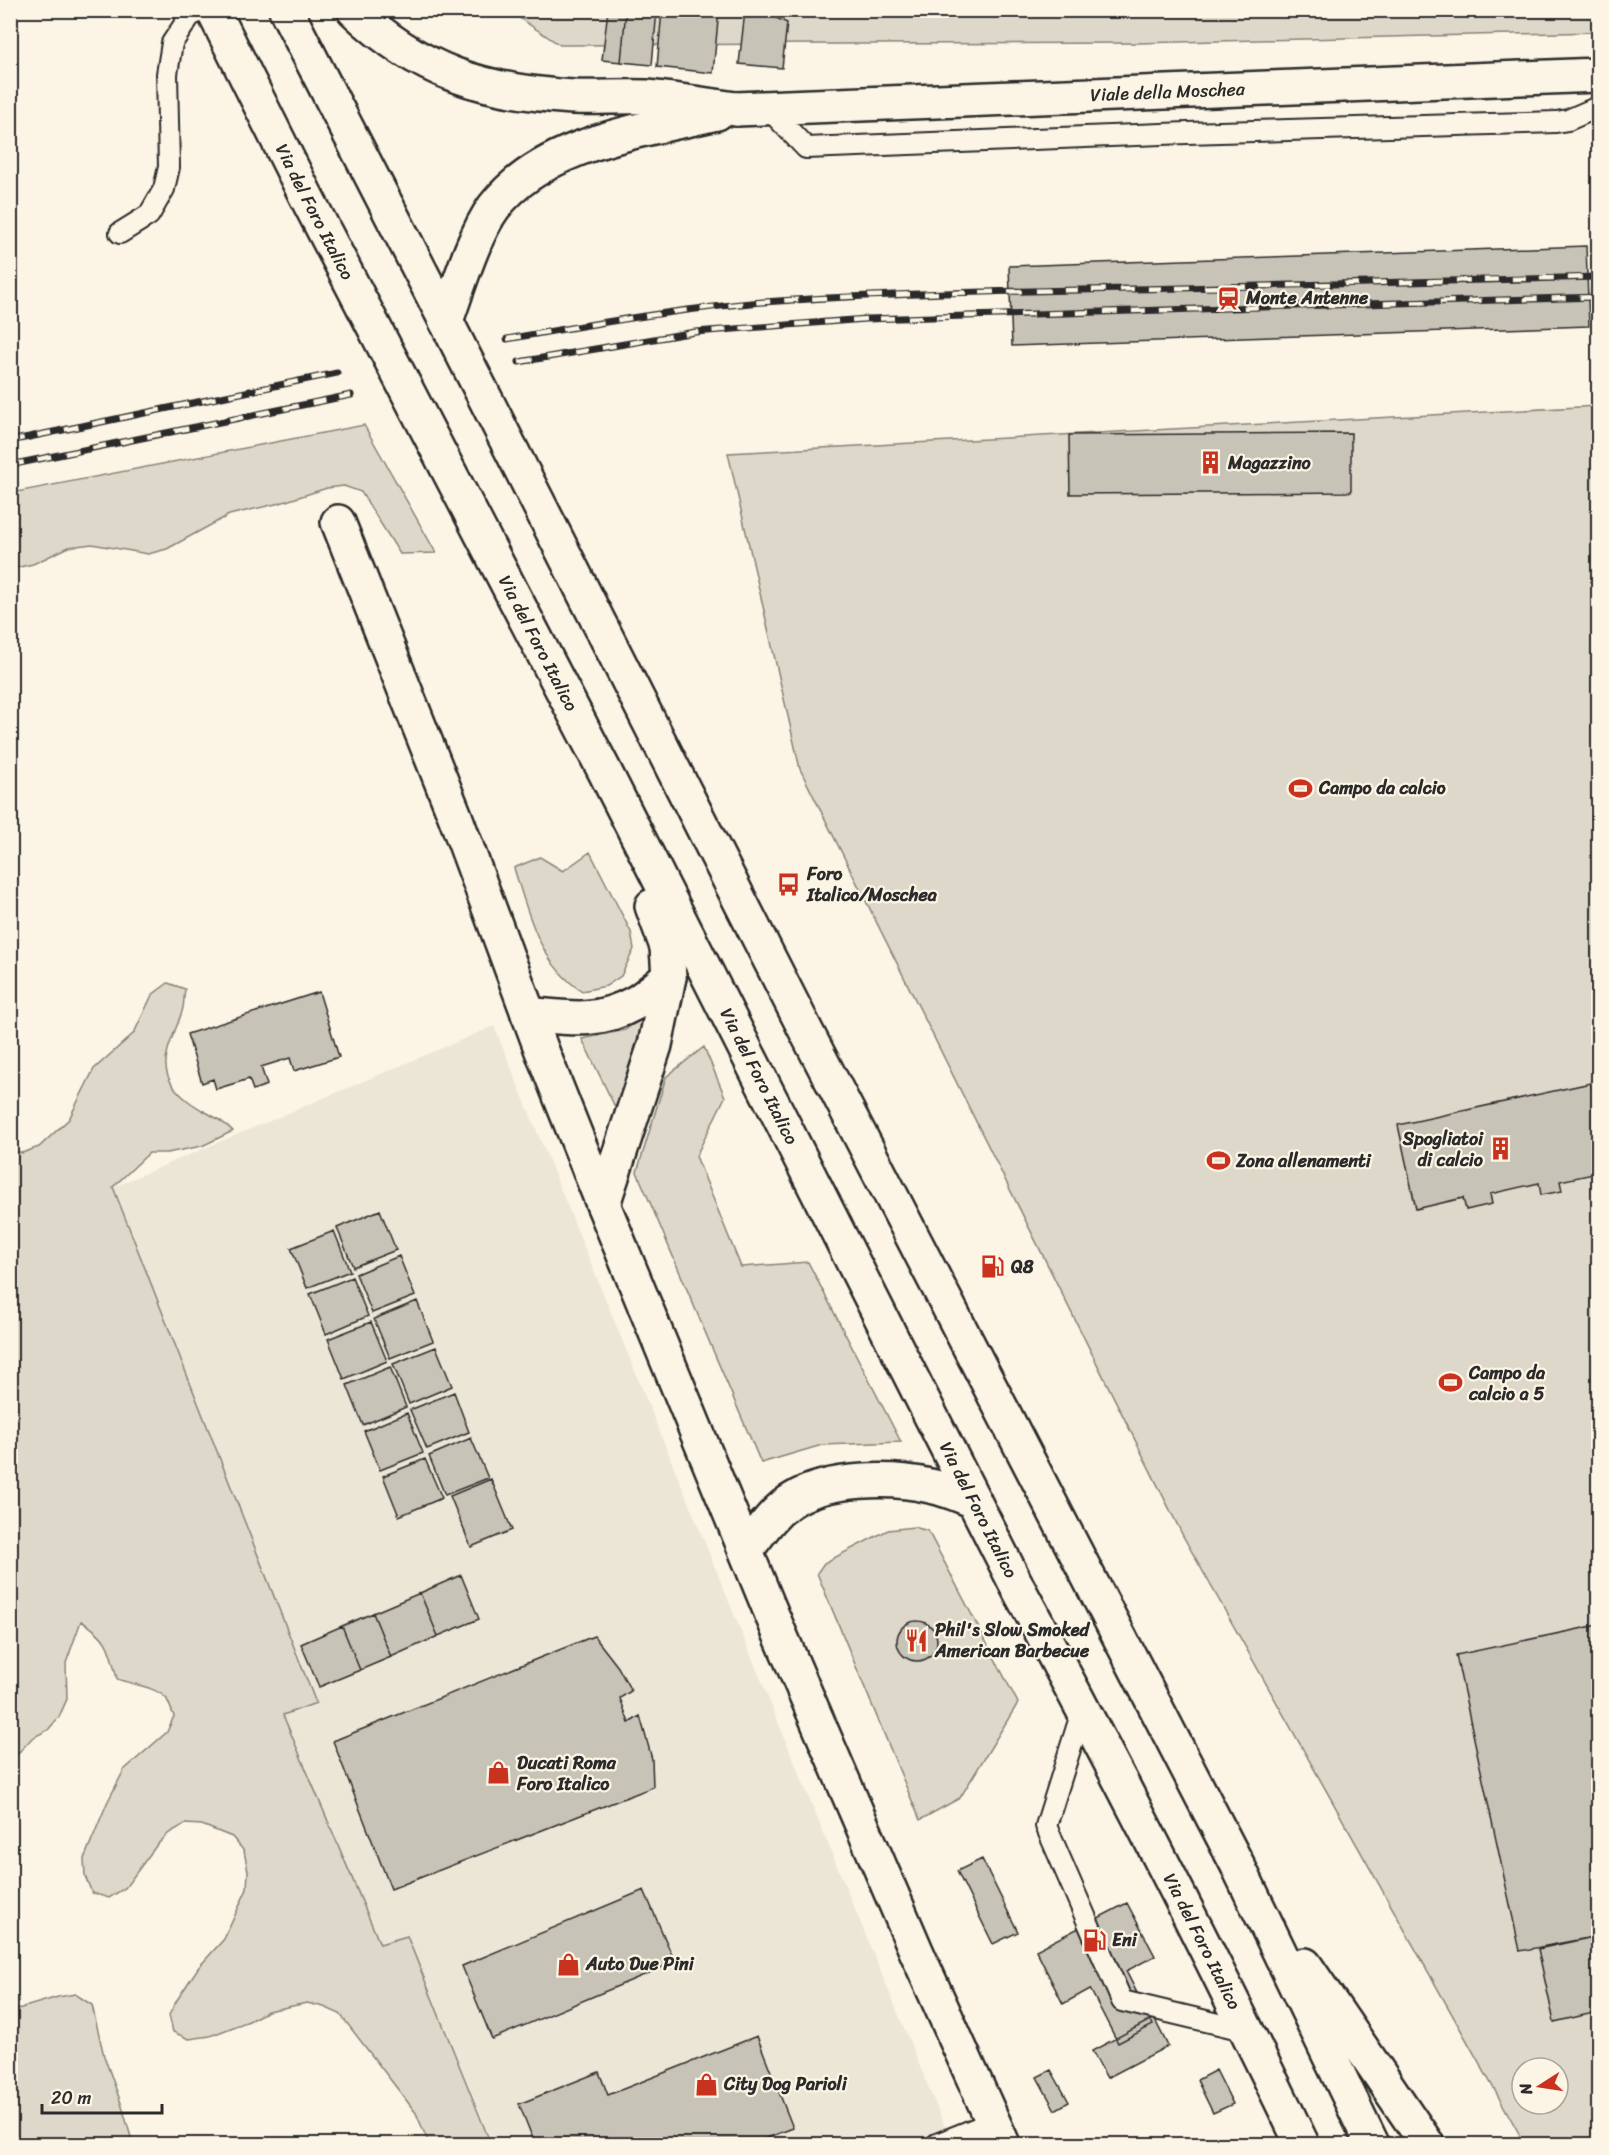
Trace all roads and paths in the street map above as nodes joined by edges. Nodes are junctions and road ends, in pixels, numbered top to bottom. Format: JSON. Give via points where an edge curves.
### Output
{"nodes":[{"id":1,"x":202,"y":10,"type":"edge"},
{"id":2,"x":213,"y":10,"type":"edge"},
{"id":3,"x":286,"y":10,"type":"edge"},
{"id":4,"x":354,"y":10,"type":"edge"},
{"id":5,"x":1599,"y":75,"type":"edge"},
{"id":6,"x":1599,"y":107,"type":"edge"},
{"id":7,"x":752,"y":108,"type":"junction"},
{"id":8,"x":120,"y":233,"type":"dead end"},
{"id":9,"x":446,"y":321,"type":"junction"},
{"id":10,"x":338,"y":522,"type":"dead end"},
{"id":11,"x":604,"y":770,"type":"junction"},
{"id":12,"x":669,"y":977,"type":"junction"},
{"id":13,"x":528,"y":1014,"type":"junction"},
{"id":14,"x":603,"y":1204,"type":"junction"},
{"id":15,"x":975,"y":1501,"type":"junction"},
{"id":16,"x":746,"y":1550,"type":"junction"},
{"id":17,"x":1083,"y":1708,"type":"junction"},
{"id":18,"x":1238,"y":1866,"type":"junction"},
{"id":19,"x":1248,"y":2031,"type":"junction"},
{"id":20,"x":998,"y":2133,"type":"edge"},
{"id":21,"x":937,"y":2145,"type":"edge"},
{"id":22,"x":1302,"y":2145,"type":"edge"},
{"id":23,"x":1372,"y":2145,"type":"edge"},
{"id":24,"x":1427,"y":2145,"type":"edge"}],
"edges":[{"from":1,"to":8,"type":"lane","via":[[190,16],[172,43],[167,75],[169,167],[164,189],[149,215]]},
{"from":2,"to":11,"type":"main road","name":"Via del Foro Italico"},
{"from":3,"to":9,"type":"main road"},
{"from":4,"to":7,"type":"main road","via":[[425,62],[486,85],[544,95],[644,97]]},
{"from":5,"to":7,"type":"main road","name":"Viale della Moschea"},
{"from":6,"to":7,"type":"lane","via":[[1556,122],[806,148]]},
{"from":7,"to":9,"type":"main road","via":[[588,145],[522,180],[493,208],[482,228]]},
{"from":9,"to":18,"type":"main road"},
{"from":10,"to":13,"type":"main road"},
{"from":11,"to":12,"type":"main road","via":[[616,831],[668,947]]},
{"from":11,"to":15,"type":"main road","name":"Via del Foro Italico"},
{"from":12,"to":13,"type":"main road","via":[[636,1002],[596,1017],[567,1019]]},
{"from":12,"to":14,"type":"main road","via":[[655,1045]]},
{"from":13,"to":14,"type":"main road"},
{"from":14,"to":16,"type":"main road"},
{"from":15,"to":16,"type":"main road","via":[[920,1484],[872,1481],[823,1487],[784,1506]]},
{"from":15,"to":17,"type":"main road","name":"Via del Foro Italico"},
{"from":16,"to":20,"type":"main road"},
{"from":17,"to":19,"type":"main road","name":"Via del Foro Italico"},
{"from":17,"to":19,"type":"lane","via":[[1046,1826],[1122,2001]]},
{"from":18,"to":23,"type":"main road"},
{"from":18,"to":24,"type":"main road"},
{"from":19,"to":22,"type":"main road","name":"Via del Foro Italico"},
{"from":20,"to":21,"type":"lane"}]}
